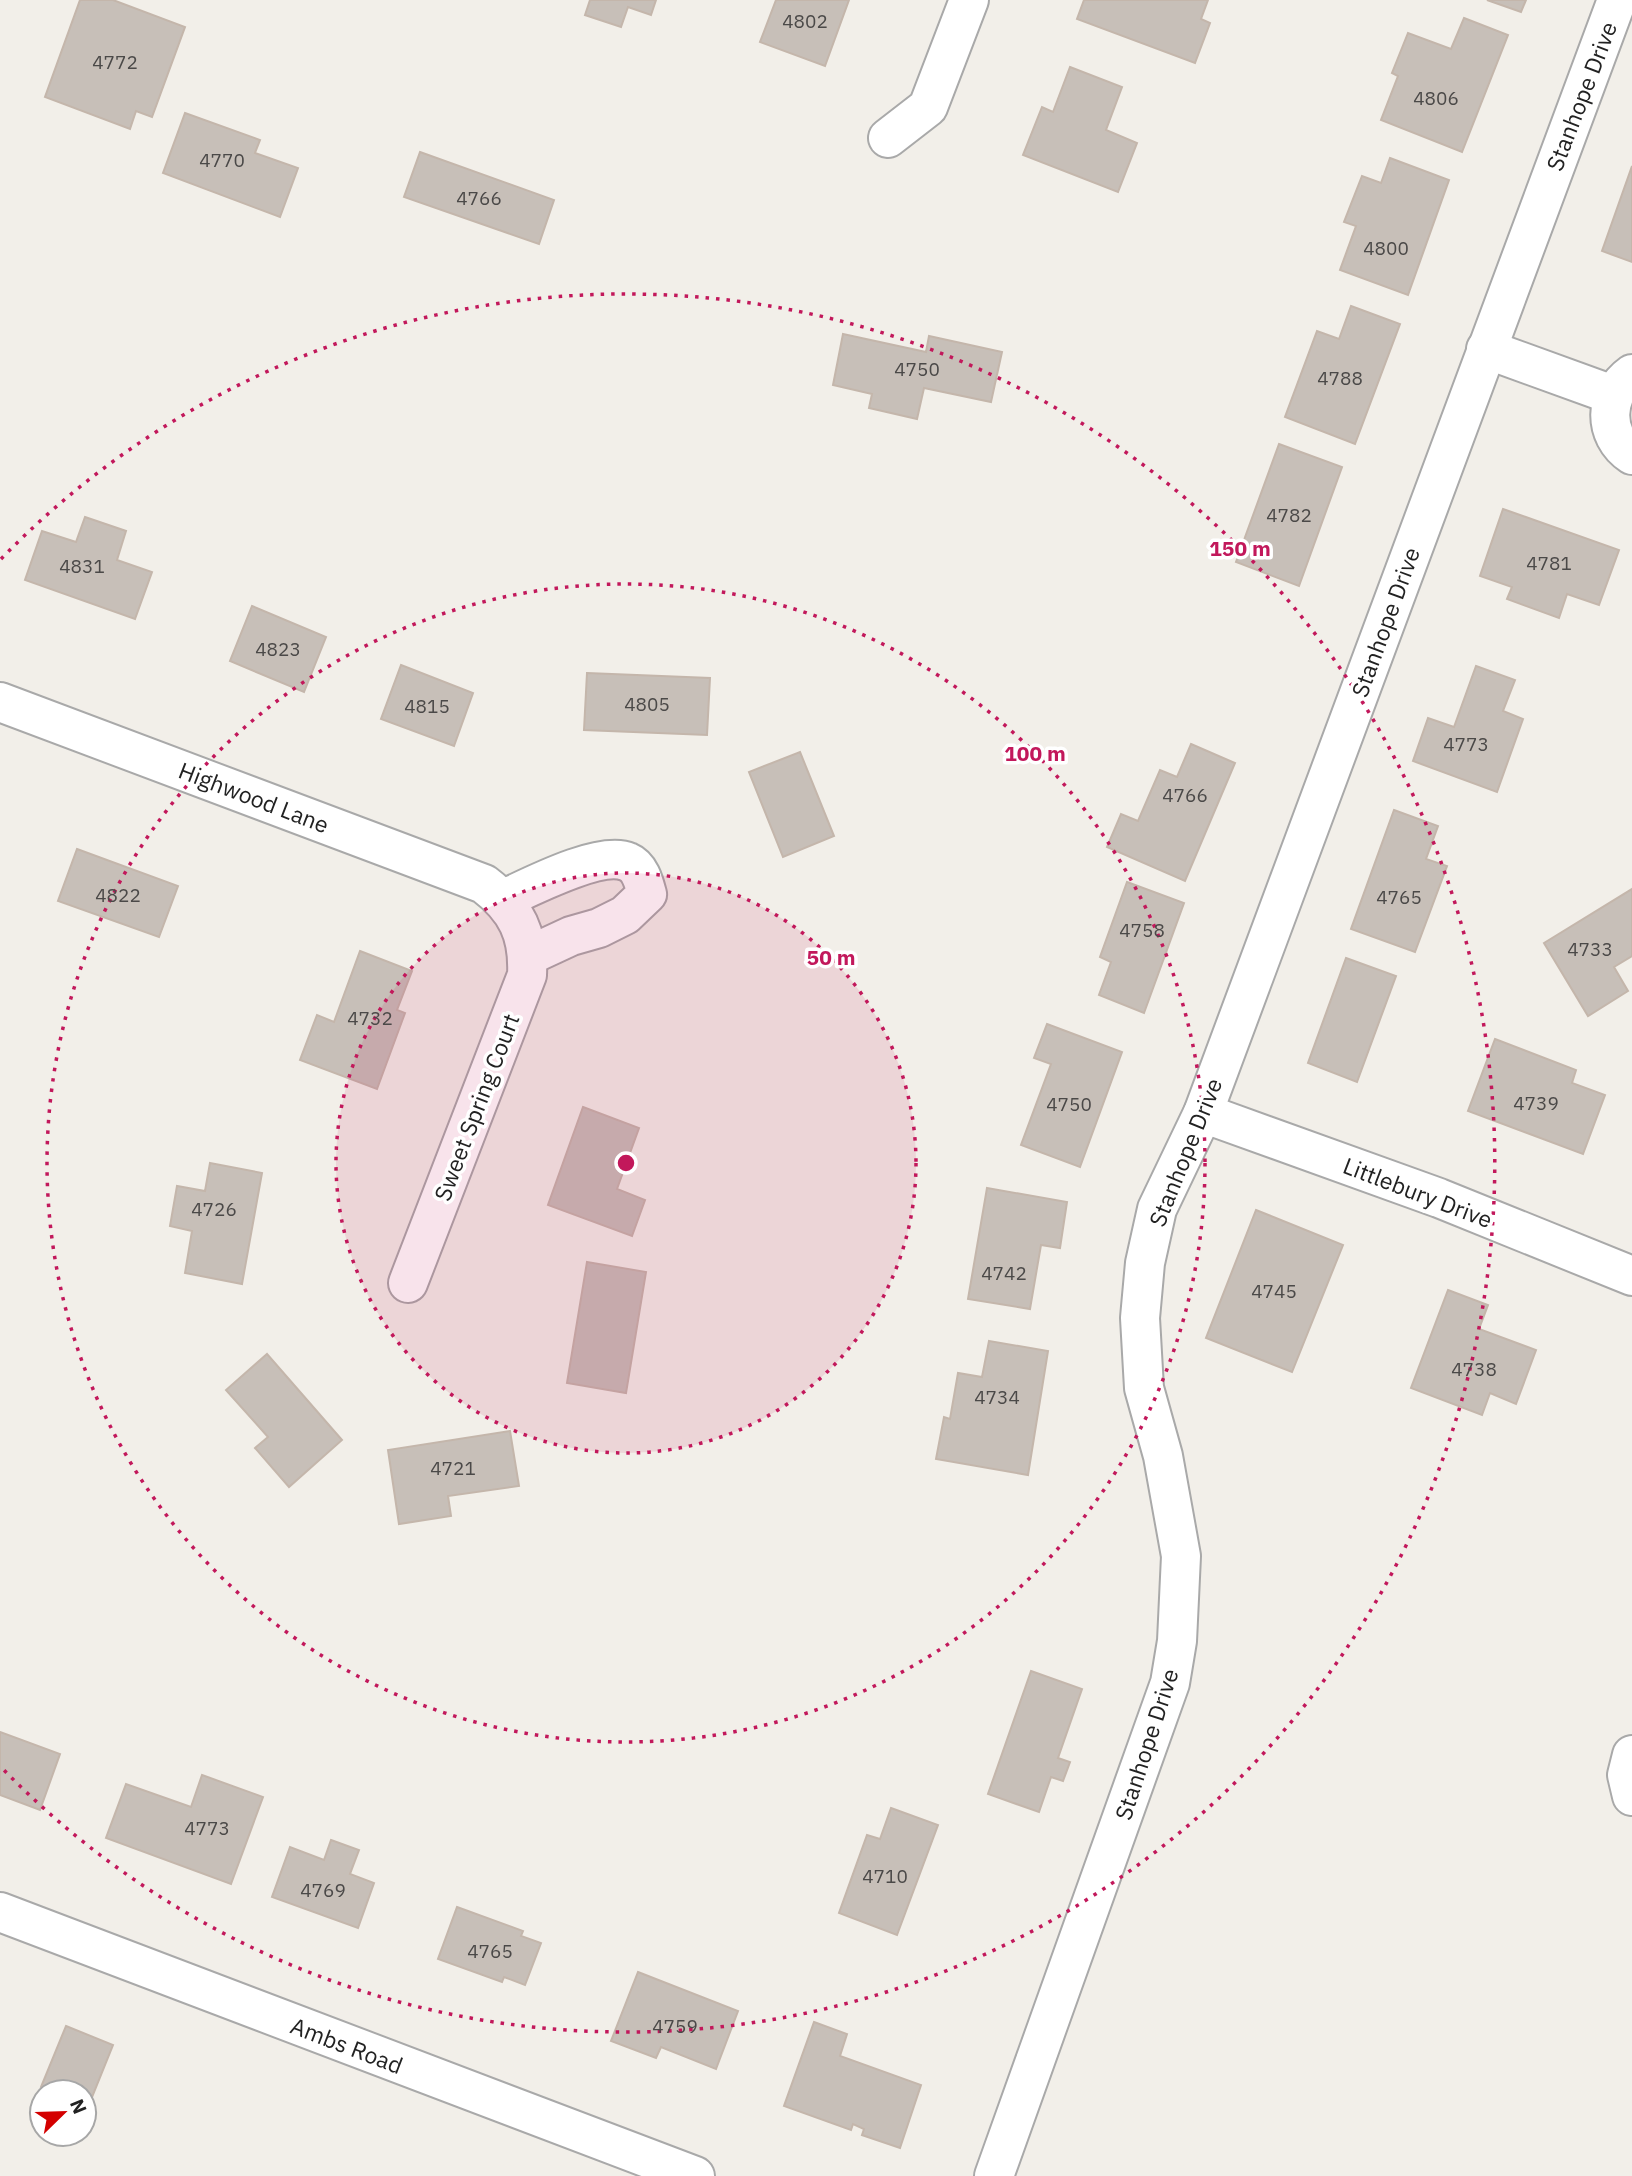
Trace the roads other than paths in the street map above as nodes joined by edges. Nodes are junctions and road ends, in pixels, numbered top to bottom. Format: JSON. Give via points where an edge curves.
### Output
{"nodes":[{"id":1,"x":969,"y":0,"type":"edge"},
{"id":2,"x":1617,"y":0,"type":"edge"},
{"id":3,"x":888,"y":138,"type":"dead end"},
{"id":4,"x":1486,"y":349,"type":"junction"},
{"id":5,"x":1623,"y":385,"type":"edge"},
{"id":6,"x":1632,"y":455,"type":"edge"},
{"id":7,"x":0,"y":702,"type":"edge"},
{"id":8,"x":518,"y":928,"type":"joint"},
{"id":9,"x":1203,"y":1113,"type":"junction"},
{"id":10,"x":1632,"y":1276,"type":"edge"},
{"id":11,"x":408,"y":1283,"type":"dead end"},
{"id":12,"x":1632,"y":1755,"type":"edge"},
{"id":13,"x":1632,"y":1796,"type":"edge"},
{"id":14,"x":17,"y":1919,"type":"edge"},
{"id":15,"x":0,"y":1942,"type":"edge"},
{"id":16,"x":682,"y":2174,"type":"edge"},
{"id":17,"x":994,"y":2176,"type":"edge"}],
"edges":[{"from":1,"to":3,"type":"street","via":[[928,107]]},
{"from":2,"to":4,"type":"street","name":"Stanhope Drive"},
{"from":4,"to":5,"type":"street"},
{"from":4,"to":9,"type":"street","name":"Stanhope Drive"},
{"from":5,"to":6,"type":"street","via":[[1609,414],[1611,430]]},
{"from":7,"to":8,"type":"street","name":"Highwood Lane","via":[[484,884]]},
{"from":8,"to":11,"type":"street","name":"Sweet Spring Court","via":[[527,975]]},
{"from":9,"to":10,"type":"street","name":"Littlebury Drive","via":[[1439,1198]]},
{"from":9,"to":17,"type":"street","name":"Stanhope Drive","via":[[1157,1209],[1145,1263],[1140,1318],[1144,1388],[1164,1456],[1181,1556],[1170,1683]]},
{"from":12,"to":13,"type":"street","via":[[1627,1775]]},
{"from":14,"to":15,"type":"street"},
{"from":14,"to":16,"type":"street","name":"Ambs Road"}]}
